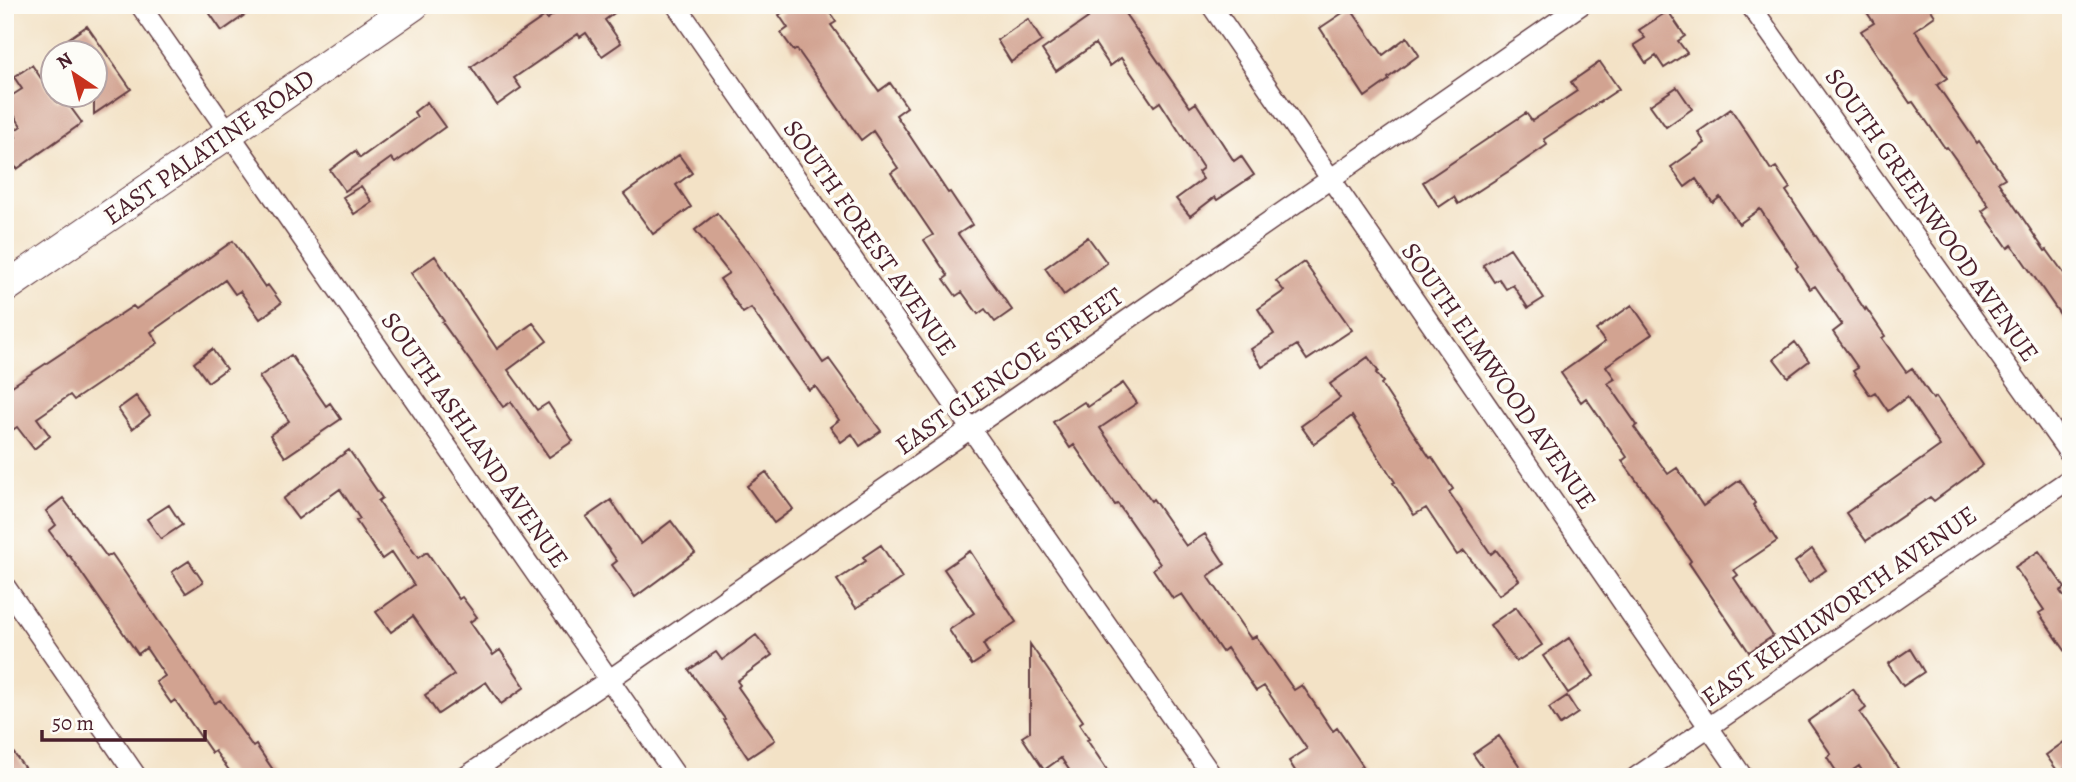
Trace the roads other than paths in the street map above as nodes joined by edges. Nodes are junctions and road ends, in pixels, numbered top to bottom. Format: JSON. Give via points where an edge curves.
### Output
{"nodes":[{"id":1,"x":140,"y":5,"type":"edge"},
{"id":2,"x":414,"y":5,"type":"edge"},
{"id":3,"x":676,"y":5,"type":"edge"},
{"id":4,"x":1211,"y":5,"type":"edge"},
{"id":5,"x":1581,"y":5,"type":"edge"},
{"id":6,"x":1750,"y":5,"type":"edge"},
{"id":7,"x":229,"y":133,"type":"junction"},
{"id":8,"x":1331,"y":179,"type":"junction"},
{"id":9,"x":5,"y":288,"type":"edge"},
{"id":10,"x":971,"y":429,"type":"junction"},
{"id":11,"x":2071,"y":456,"type":"edge"},
{"id":12,"x":2071,"y":478,"type":"edge"},
{"id":13,"x":5,"y":586,"type":"edge"},
{"id":14,"x":610,"y":679,"type":"junction"},
{"id":15,"x":1709,"y":727,"type":"junction"},
{"id":16,"x":137,"y":777,"type":"edge"},
{"id":17,"x":465,"y":777,"type":"edge"},
{"id":18,"x":677,"y":777,"type":"edge"},
{"id":19,"x":1213,"y":777,"type":"edge"},
{"id":20,"x":1636,"y":777,"type":"edge"},
{"id":21,"x":1743,"y":777,"type":"edge"}],
"edges":[{"from":1,"to":7,"type":"street","name":"SOUTH ASHLAND AVENUE"},
{"from":2,"to":7,"type":"main road","name":"EAST PALATINE ROAD"},
{"from":3,"to":10,"type":"street","name":"SOUTH FOREST AVENUE"},
{"from":4,"to":8,"type":"street","name":"SOUTH ELMWOOD AVENUE"},
{"from":5,"to":8,"type":"street","name":"EAST GLENCOE STREET"},
{"from":6,"to":11,"type":"street","name":"SOUTH GREENWOOD AVENUE"},
{"from":7,"to":9,"type":"main road","name":"EAST PALATINE ROAD"},
{"from":7,"to":14,"type":"street","name":"SOUTH ASHLAND AVENUE"},
{"from":8,"to":10,"type":"street","name":"EAST GLENCOE STREET"},
{"from":8,"to":15,"type":"street","name":"SOUTH ELMWOOD AVENUE"},
{"from":10,"to":14,"type":"street","name":"EAST GLENCOE STREET"},
{"from":10,"to":19,"type":"street","name":"SOUTH FOREST AVENUE"},
{"from":12,"to":15,"type":"street","name":"EAST KENILWORTH AVENUE"},
{"from":13,"to":16,"type":"street"},
{"from":14,"to":17,"type":"street","name":"EAST GLENCOE STREET"},
{"from":14,"to":18,"type":"street","name":"SOUTH ASHLAND AVENUE"},
{"from":15,"to":20,"type":"street","name":"EAST KENILWORTH AVENUE"},
{"from":15,"to":21,"type":"street","name":"SOUTH ELMWOOD AVENUE"}]}
